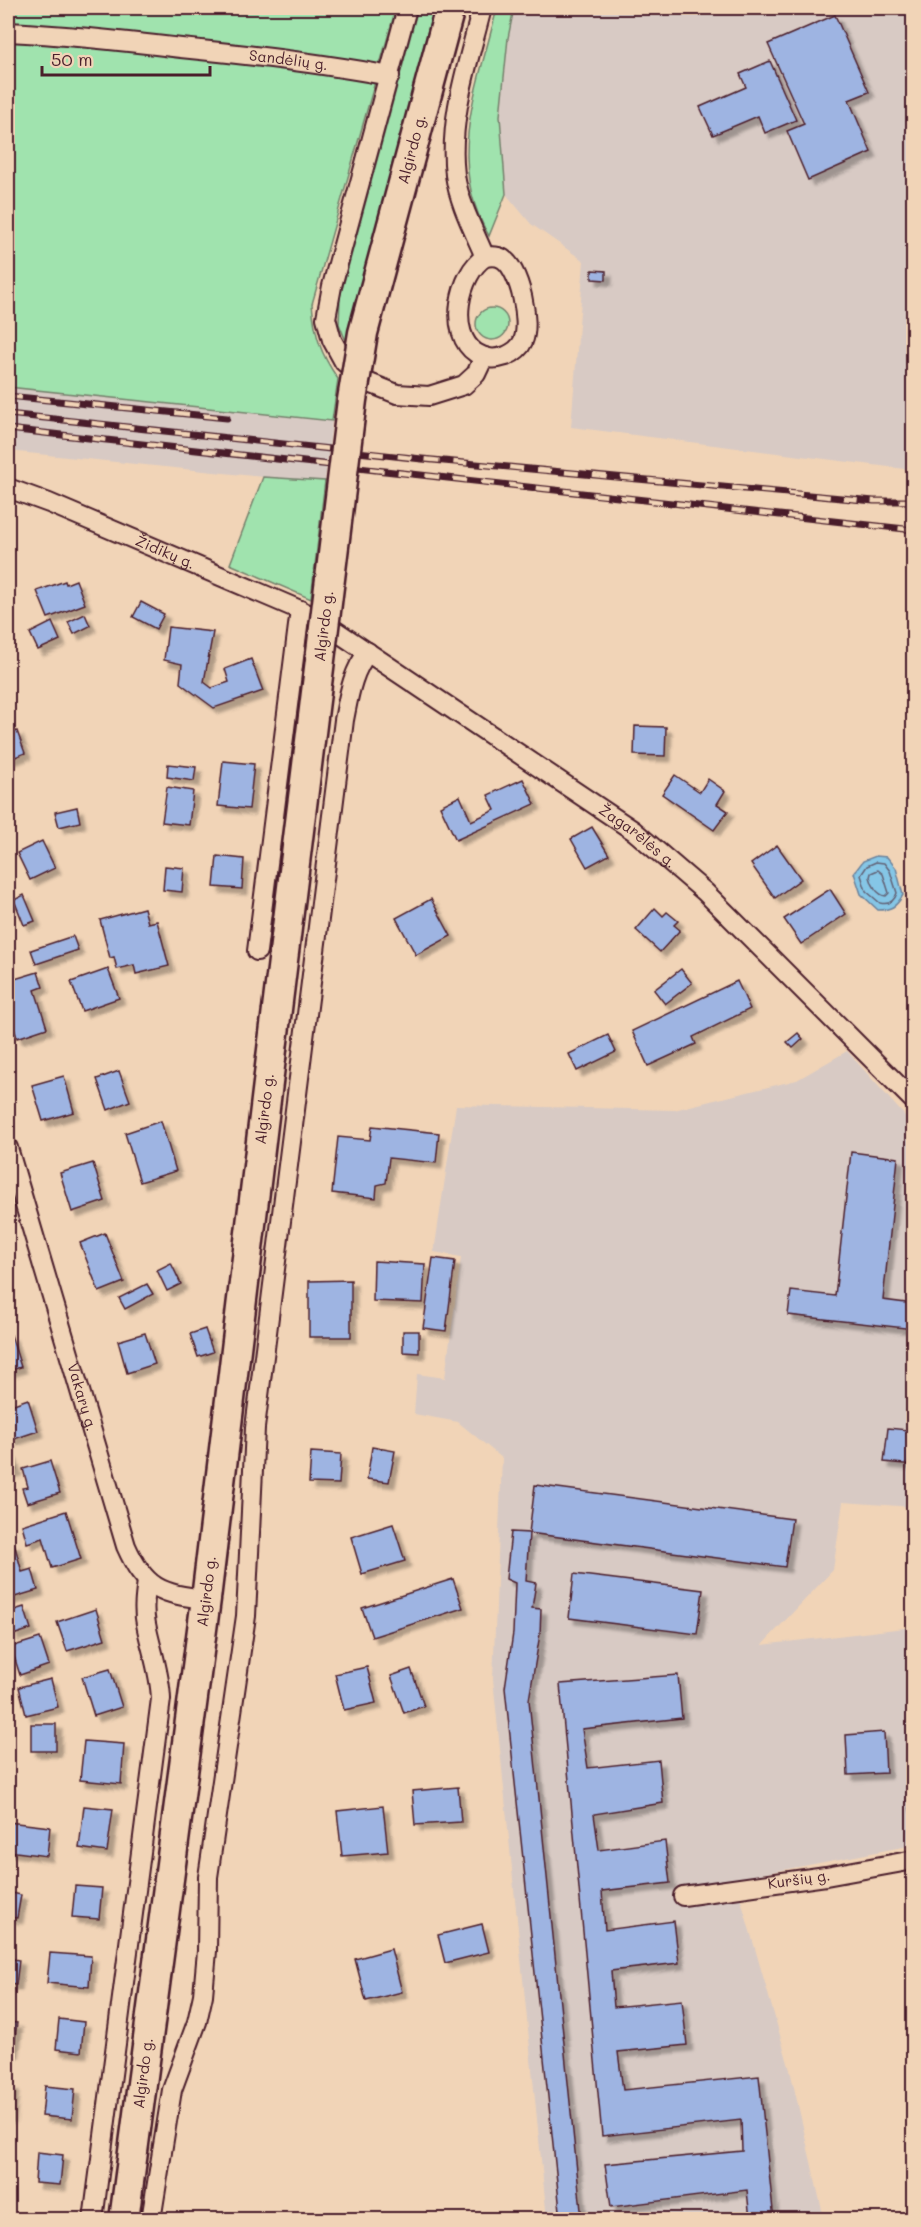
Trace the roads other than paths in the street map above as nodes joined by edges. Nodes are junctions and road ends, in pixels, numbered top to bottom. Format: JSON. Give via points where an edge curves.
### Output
{"nodes":[{"id":1,"x":407,"y":8,"type":"edge"},
{"id":2,"x":450,"y":8,"type":"edge"},
{"id":3,"x":482,"y":8,"type":"edge"},
{"id":4,"x":8,"y":32,"type":"edge"},
{"id":5,"x":390,"y":76,"type":"junction"},
{"id":6,"x":485,"y":257,"type":"junction"},
{"id":7,"x":484,"y":357,"type":"junction"},
{"id":8,"x":8,"y":488,"type":"edge"},
{"id":9,"x":300,"y":610,"type":"junction"},
{"id":10,"x":321,"y":621,"type":"joint"},
{"id":11,"x":368,"y":652,"type":"junction"},
{"id":12,"x":257,"y":951,"type":"dead end"},
{"id":13,"x":914,"y":1101,"type":"edge"},
{"id":14,"x":8,"y":1148,"type":"edge"},
{"id":15,"x":147,"y":1581,"type":"junction"},
{"id":16,"x":206,"y":1599,"type":"junction"},
{"id":17,"x":914,"y":1860,"type":"edge"},
{"id":18,"x":682,"y":1896,"type":"dead end"},
{"id":19,"x":93,"y":2220,"type":"edge"},
{"id":20,"x":124,"y":2220,"type":"edge"},
{"id":21,"x":150,"y":2220,"type":"edge"}],
"edges":[{"from":1,"to":5,"type":"street"},
{"from":2,"to":16,"type":"main road","name":"Algirdo g.","bridge":true,"via":[[363,333],[353,389]]},
{"from":3,"to":6,"type":"street","via":[[455,120],[454,158],[461,197]]},
{"from":4,"to":5,"type":"street","name":"Sandėlių g.","via":[[234,53]]},
{"from":5,"to":7,"type":"street","via":[[332,286],[326,318],[332,340],[344,362],[367,382],[397,394],[429,396],[464,385],[476,374]]},
{"from":6,"to":7,"type":"street","via":[[466,280],[459,316],[464,341]]},
{"from":6,"to":7,"type":"street","via":[[503,259],[514,275],[526,327],[523,342],[510,354]]},
{"from":8,"to":9,"type":"street","name":"Židikų g."},
{"from":9,"to":10,"type":"street","name":"Židikų g."},
{"from":9,"to":12,"type":"street"},
{"from":10,"to":11,"type":"street","name":"Žagarėlės g."},
{"from":11,"to":13,"type":"street","name":"Žagarėlės g.","via":[[633,831],[705,892]]},
{"from":11,"to":21,"type":"street","via":[[350,687],[344,720],[273,1273],[255,1428],[246,1616],[208,1877],[202,1995],[197,2022],[172,2090]]},
{"from":14,"to":15,"type":"street","name":"Vakarų g.","via":[[126,1546]]},
{"from":15,"to":16,"type":"street","via":[[166,1592]]},
{"from":15,"to":19,"type":"street","name":"Algirdo g.","via":[[146,1623],[161,1699]]},
{"from":16,"to":20,"type":"main road","name":"Algirdo g."},
{"from":17,"to":18,"type":"street","name":"Kuršių g."}]}
